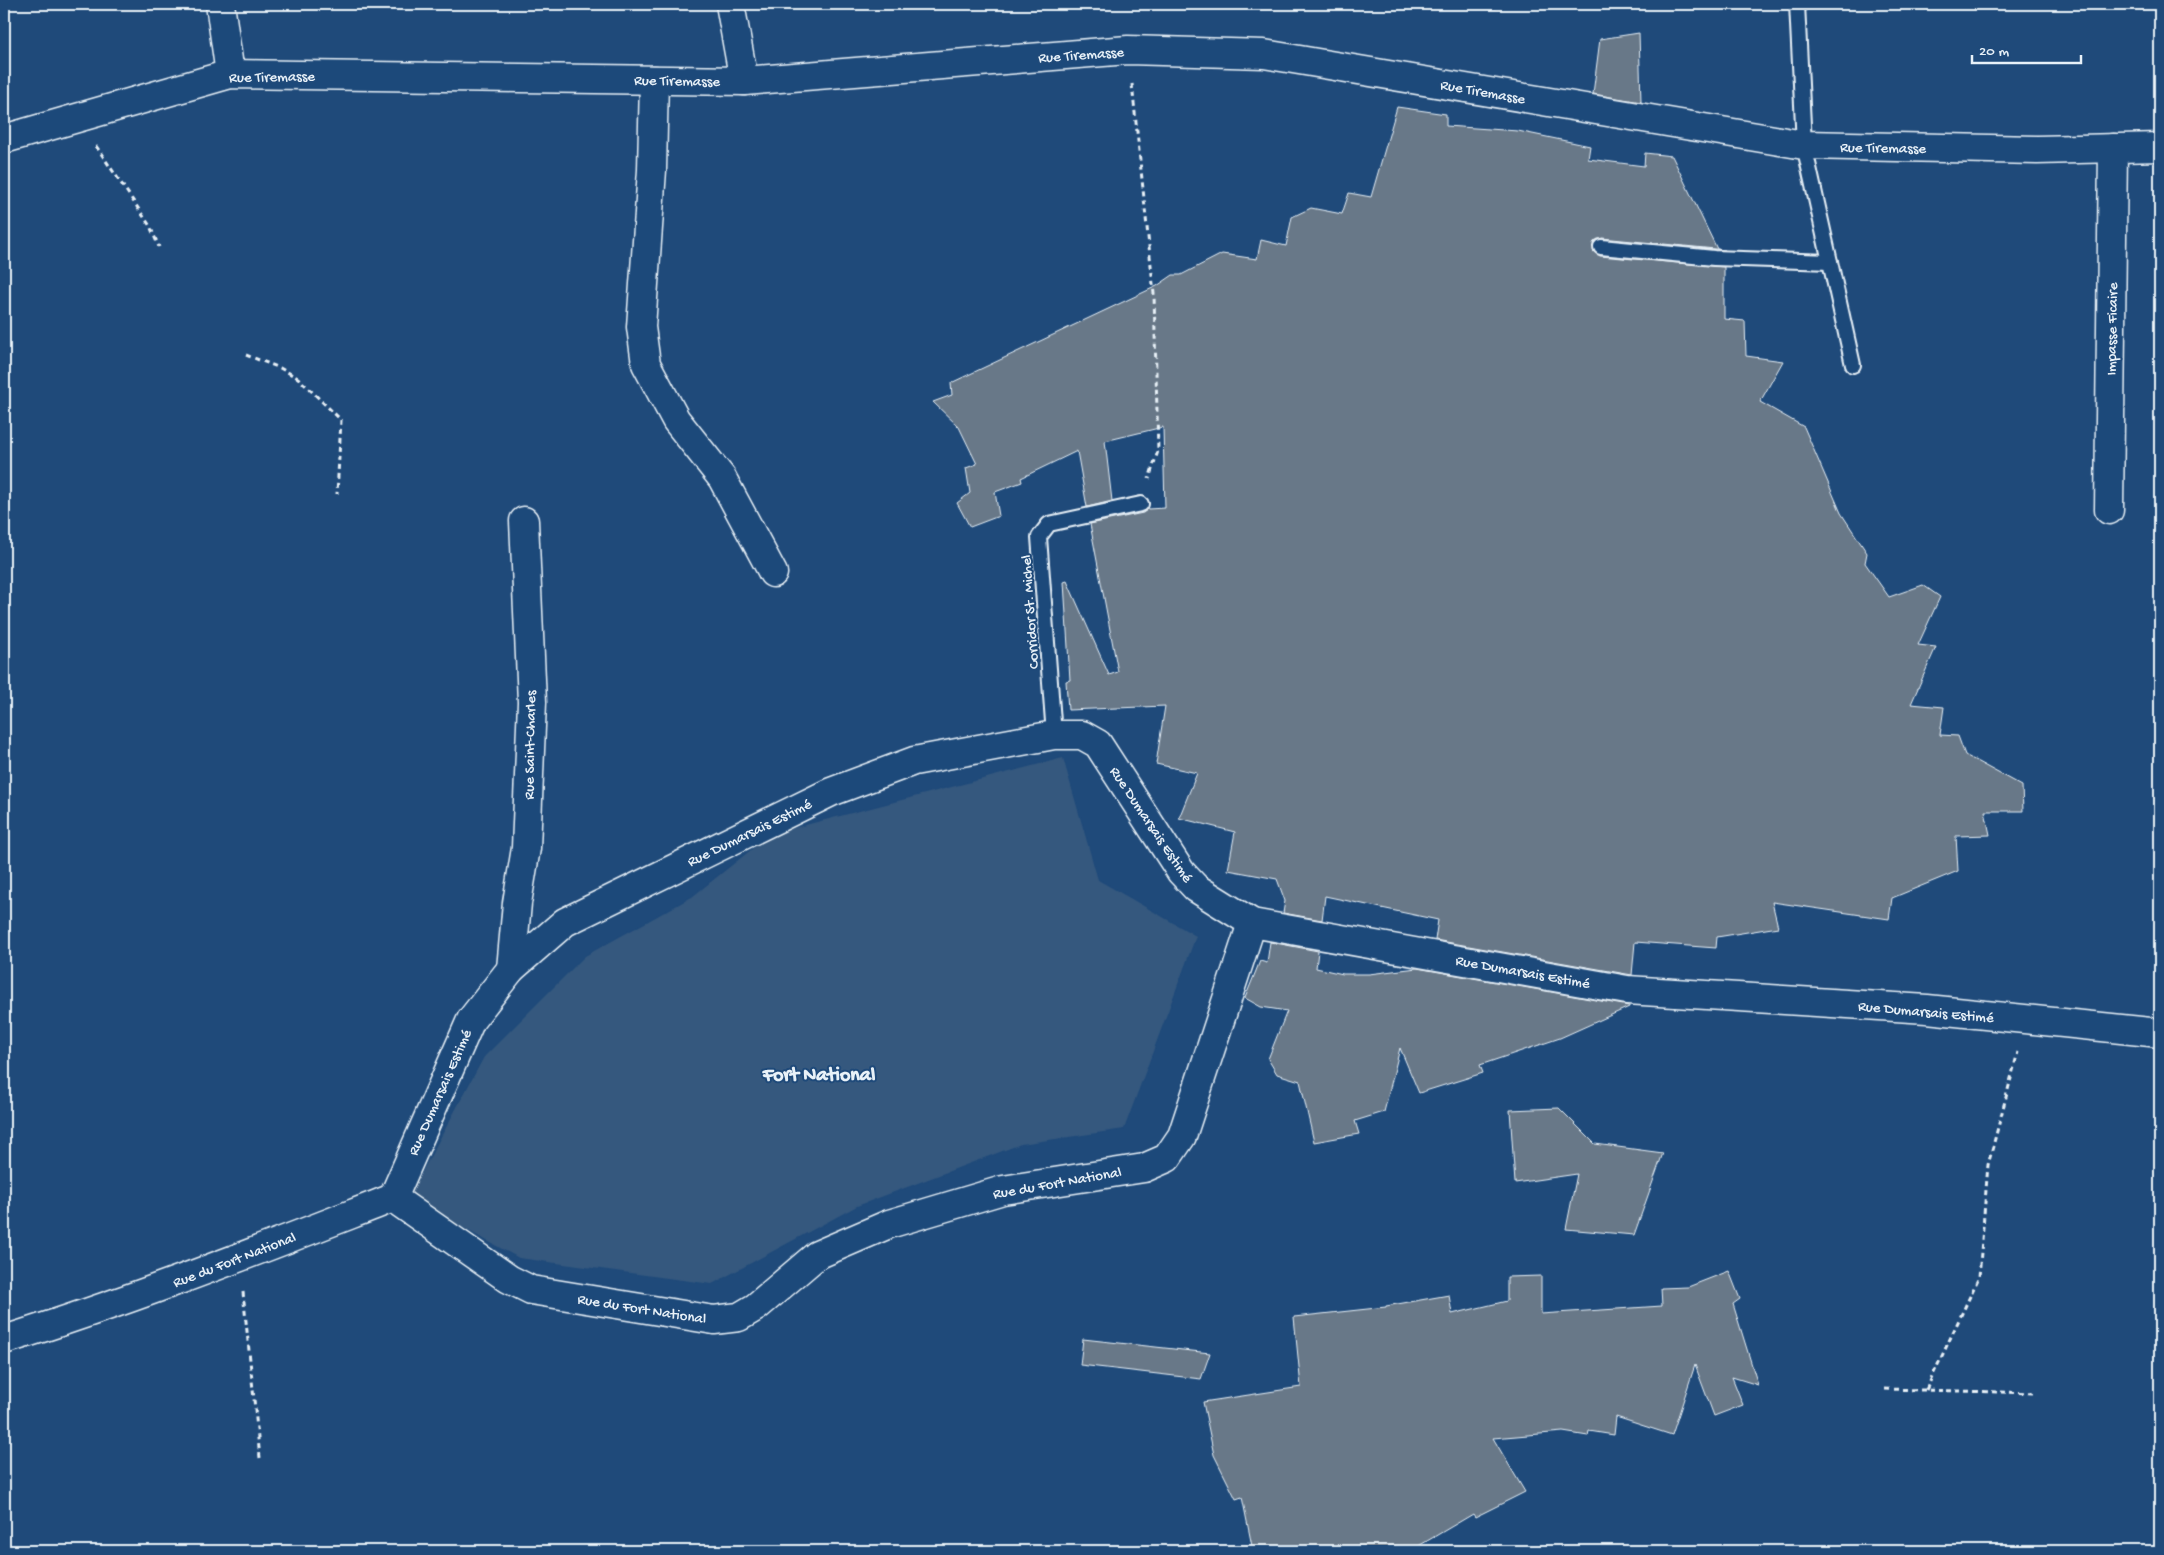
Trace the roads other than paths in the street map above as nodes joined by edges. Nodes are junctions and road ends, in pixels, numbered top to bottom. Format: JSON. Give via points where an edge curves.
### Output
{"nodes":[{"id":1,"x":220,"y":4,"type":"edge"},
{"id":2,"x":730,"y":4,"type":"edge"},
{"id":3,"x":1797,"y":4,"type":"edge"},
{"id":4,"x":230,"y":74,"type":"junction"},
{"id":5,"x":654,"y":80,"type":"junction"},
{"id":6,"x":744,"y":81,"type":"junction"},
{"id":7,"x":4,"y":139,"type":"edge"},
{"id":8,"x":1804,"y":145,"type":"junction"},
{"id":9,"x":2160,"y":147,"type":"edge"},
{"id":10,"x":2113,"y":148,"type":"junction"},
{"id":11,"x":1601,"y":247,"type":"dead end"},
{"id":12,"x":1830,"y":262,"type":"junction"},
{"id":13,"x":1853,"y":365,"type":"dead end"},
{"id":14,"x":1141,"y":504,"type":"road end"},
{"id":15,"x":2109,"y":510,"type":"dead end"},
{"id":16,"x":524,"y":521,"type":"dead end"},
{"id":17,"x":773,"y":573,"type":"dead end"},
{"id":18,"x":1054,"y":735,"type":"junction"},
{"id":19,"x":1252,"y":923,"type":"junction"},
{"id":20,"x":511,"y":968,"type":"junction"},
{"id":21,"x":2160,"y":1032,"type":"edge"},
{"id":22,"x":393,"y":1198,"type":"junction"},
{"id":23,"x":4,"y":1340,"type":"edge"}],
"edges":[{"from":1,"to":4,"type":"street"},
{"from":2,"to":6,"type":"street"},
{"from":3,"to":8,"type":"lane"},
{"from":4,"to":5,"type":"street","name":"Rue Tiremasse"},
{"from":4,"to":7,"type":"street","name":"Rue Tiremasse"},
{"from":5,"to":6,"type":"street","name":"Rue Tiremasse"},
{"from":5,"to":17,"type":"street","via":[[652,170],[641,327],[646,364],[676,420],[722,478]]},
{"from":6,"to":8,"type":"street","name":"Rue Tiremasse","via":[[1128,50],[1264,54]]},
{"from":8,"to":10,"type":"street","name":"Rue Tiremasse","via":[[2037,150]]},
{"from":8,"to":12,"type":"lane"},
{"from":9,"to":10,"type":"street","name":"Rue Tiremasse"},
{"from":10,"to":15,"type":"street","name":"Impasse Ficaire"},
{"from":11,"to":12,"type":"lane","via":[[1714,258]]},
{"from":12,"to":13,"type":"lane"},
{"from":14,"to":18,"type":"lane","name":"Corridor St. Michel","via":[[1049,524],[1039,537]]},
{"from":16,"to":20,"type":"street","name":"Rue Saint-Charles","via":[[532,702],[526,848]]},
{"from":18,"to":19,"type":"street","name":"Rue Dumarsais Estimé","via":[[1082,735],[1098,744],[1181,872],[1196,888]]},
{"from":18,"to":20,"type":"street","name":"Rue Dumarsais Estimé","via":[[914,761],[831,792],[564,922]]},
{"from":19,"to":21,"type":"street","name":"Rue Dumarsais Estimé","via":[[1628,990],[1927,1009]]},
{"from":19,"to":22,"type":"street","name":"Rue du Fort National","via":[[1182,1136],[1167,1158],[1144,1168],[1003,1190],[889,1224],[817,1255],[740,1318],[714,1320],[531,1290],[509,1279]]},
{"from":20,"to":22,"type":"street","name":"Rue Dumarsais Estimé","via":[[471,1020]]},
{"from":22,"to":23,"type":"street","name":"Rue du Fort National","via":[[96,1311]]}]}
